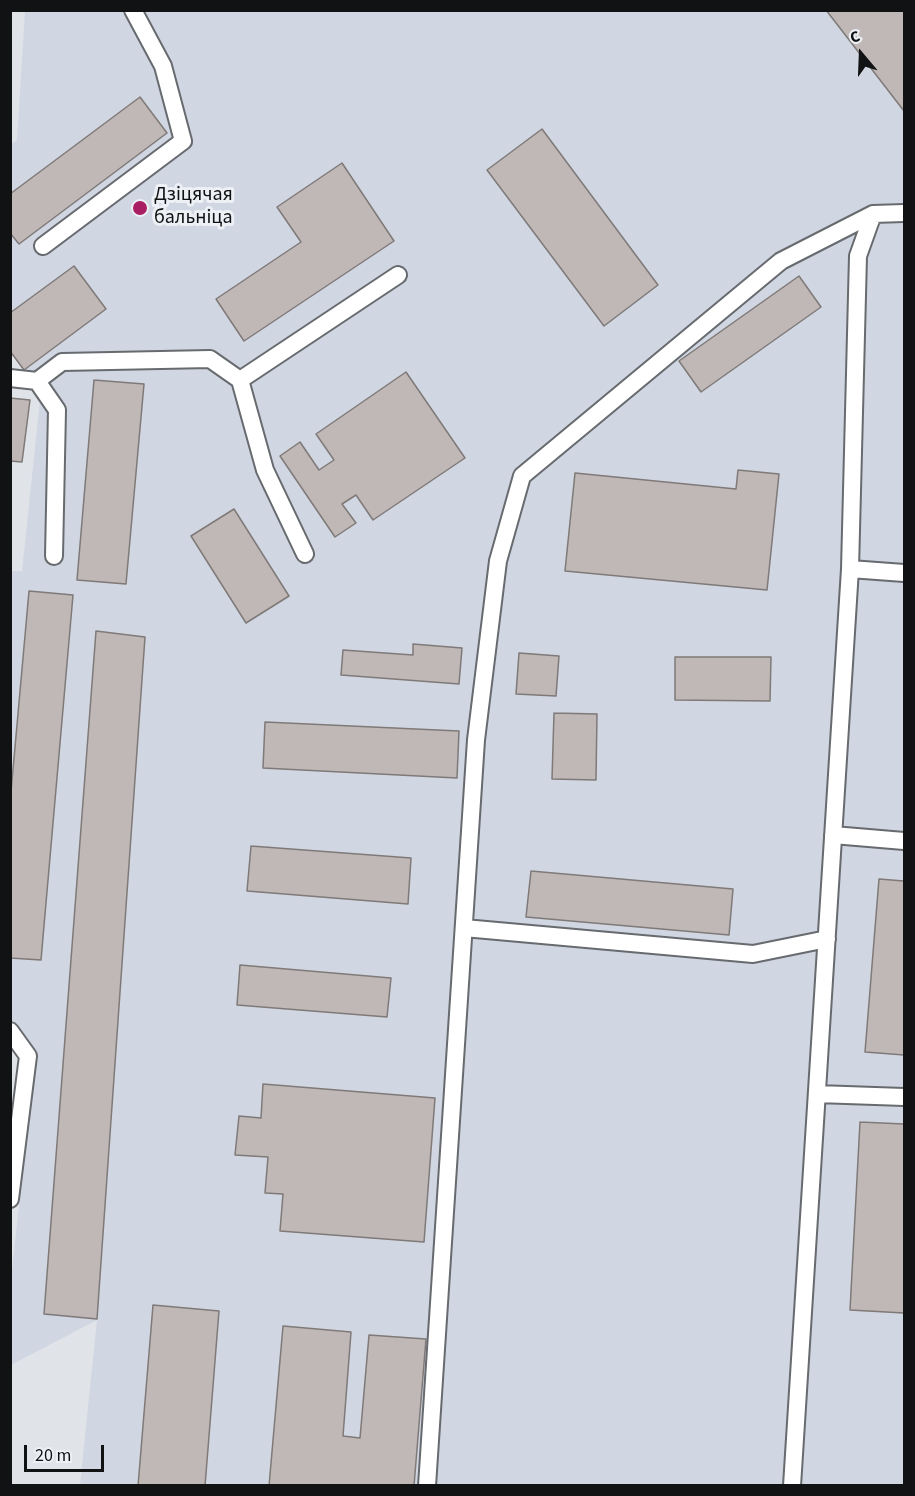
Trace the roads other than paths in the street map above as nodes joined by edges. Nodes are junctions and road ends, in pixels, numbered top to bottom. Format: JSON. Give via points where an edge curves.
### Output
{"nodes":[{"id":1,"x":133,"y":10,"type":"edge"},
{"id":2,"x":904,"y":213,"type":"edge"},
{"id":3,"x":873,"y":214,"type":"junction"},
{"id":4,"x":43,"y":246,"type":"dead end"},
{"id":5,"x":398,"y":275,"type":"dead end"},
{"id":6,"x":10,"y":378,"type":"edge"},
{"id":7,"x":240,"y":380,"type":"junction"},
{"id":8,"x":37,"y":381,"type":"junction"},
{"id":9,"x":305,"y":554,"type":"dead end"},
{"id":10,"x":54,"y":556,"type":"dead end"},
{"id":11,"x":850,"y":568,"type":"junction"},
{"id":12,"x":904,"y":573,"type":"edge"},
{"id":13,"x":833,"y":835,"type":"junction"},
{"id":14,"x":904,"y":841,"type":"edge"},
{"id":15,"x":464,"y":928,"type":"junction"},
{"id":16,"x":827,"y":939,"type":"junction"},
{"id":17,"x":10,"y":1030,"type":"edge"},
{"id":18,"x":817,"y":1094,"type":"junction"},
{"id":19,"x":904,"y":1097,"type":"edge"},
{"id":20,"x":10,"y":1199,"type":"edge"},
{"id":21,"x":427,"y":1485,"type":"edge"},
{"id":22,"x":792,"y":1485,"type":"edge"}],
"edges":[{"from":1,"to":4,"type":"lane","via":[[163,66],[183,141]]},
{"from":2,"to":3,"type":"lane"},
{"from":3,"to":11,"type":"lane","via":[[858,256]]},
{"from":3,"to":15,"type":"lane","via":[[781,261],[522,476],[498,561],[476,740]]},
{"from":5,"to":7,"type":"lane"},
{"from":6,"to":8,"type":"lane"},
{"from":7,"to":8,"type":"lane","via":[[210,359],[62,362]]},
{"from":7,"to":9,"type":"lane","via":[[265,470]]},
{"from":8,"to":10,"type":"lane","via":[[57,410]]},
{"from":11,"to":12,"type":"lane"},
{"from":11,"to":13,"type":"lane"},
{"from":13,"to":14,"type":"lane"},
{"from":13,"to":16,"type":"lane"},
{"from":15,"to":16,"type":"lane","via":[[753,954]]},
{"from":15,"to":21,"type":"lane"},
{"from":16,"to":18,"type":"lane"},
{"from":17,"to":20,"type":"lane","via":[[28,1056]]},
{"from":18,"to":19,"type":"lane"},
{"from":18,"to":22,"type":"lane"}]}
